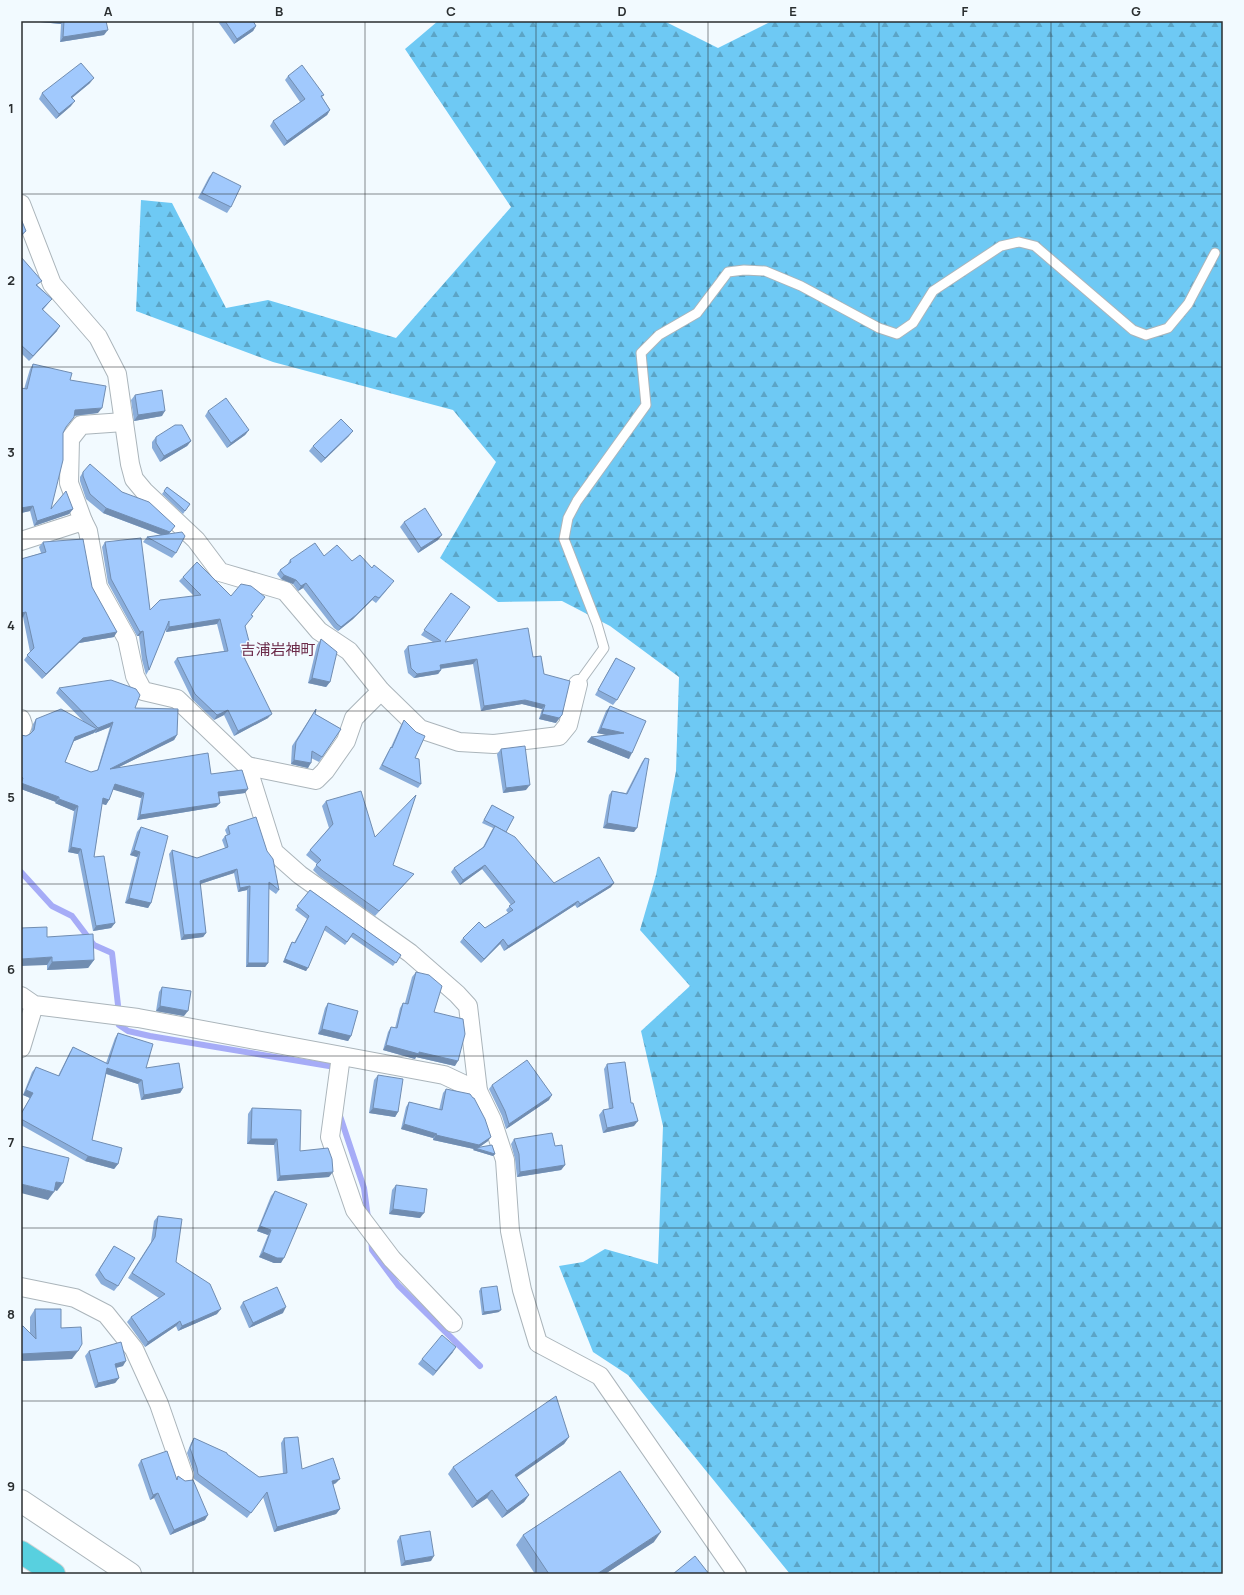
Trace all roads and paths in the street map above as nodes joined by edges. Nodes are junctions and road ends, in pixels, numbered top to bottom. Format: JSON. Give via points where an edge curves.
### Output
{"nodes":[{"id":1,"x":21,"y":204,"type":"edge"},
{"id":2,"x":1215,"y":253,"type":"dead end"},
{"id":3,"x":124,"y":422,"type":"junction"},
{"id":4,"x":83,"y":522,"type":"junction"},
{"id":5,"x":21,"y":542,"type":"edge"},
{"id":6,"x":578,"y":684,"type":"joint"},
{"id":7,"x":381,"y":691,"type":"junction"},
{"id":8,"x":21,"y":719,"type":"edge"},
{"id":9,"x":21,"y":730,"type":"edge"},
{"id":10,"x":247,"y":766,"type":"junction"},
{"id":11,"x":27,"y":1001,"type":"edge"},
{"id":12,"x":21,"y":1048,"type":"edge"},
{"id":13,"x":341,"y":1056,"type":"junction"},
{"id":14,"x":478,"y":1091,"type":"junction"},
{"id":15,"x":21,"y":1287,"type":"edge"},
{"id":16,"x":453,"y":1323,"type":"dead end"},
{"id":17,"x":184,"y":1476,"type":"dead end"},
{"id":18,"x":21,"y":1501,"type":"edge"},
{"id":19,"x":21,"y":1552,"type":"edge"},
{"id":20,"x":54,"y":1574,"type":"edge"},
{"id":21,"x":130,"y":1574,"type":"edge"},
{"id":22,"x":736,"y":1574,"type":"edge"}],
"edges":[{"from":1,"to":3,"type":"street","via":[[52,284],[98,337],[117,374]]},
{"from":2,"to":6,"type":"lane","via":[[1188,304],[1168,328],[1146,335],[1133,330],[1035,246],[1019,242],[1001,246],[934,291],[913,323],[897,334],[879,328],[801,286],[765,271],[728,272],[697,313],[659,335],[641,353],[646,405],[577,501],[568,518],[564,539],[604,648]]},
{"from":3,"to":4,"type":"street","via":[[81,425],[70,438],[69,483]]},
{"from":3,"to":7,"type":"street","via":[[134,479],[196,540],[220,572],[285,592],[319,631],[349,651]]},
{"from":4,"to":5,"type":"street"},
{"from":4,"to":10,"type":"street","via":[[88,531],[98,587],[127,639],[142,691],[177,698]]},
{"from":6,"to":7,"type":"street","via":[[568,725],[559,736],[494,744],[459,742],[420,729]]},
{"from":7,"to":10,"type":"street","via":[[354,718],[346,741],[316,780]]},
{"from":8,"to":9,"type":"street"},
{"from":10,"to":14,"type":"street","via":[[274,852],[300,875],[410,953],[468,1006]]},
{"from":11,"to":12,"type":"street"},
{"from":11,"to":13,"type":"street","via":[[138,1018]]},
{"from":13,"to":14,"type":"street","via":[[444,1075]]},
{"from":13,"to":16,"type":"street","via":[[330,1137],[355,1210],[392,1259]]},
{"from":14,"to":22,"type":"street","via":[[492,1120],[505,1160],[510,1232],[522,1290],[538,1343],[600,1376]]},
{"from":15,"to":17,"type":"street","via":[[75,1298],[106,1314],[134,1349],[158,1404]]},
{"from":18,"to":21,"type":"street"},
{"from":19,"to":20,"type":"highway"}]}
